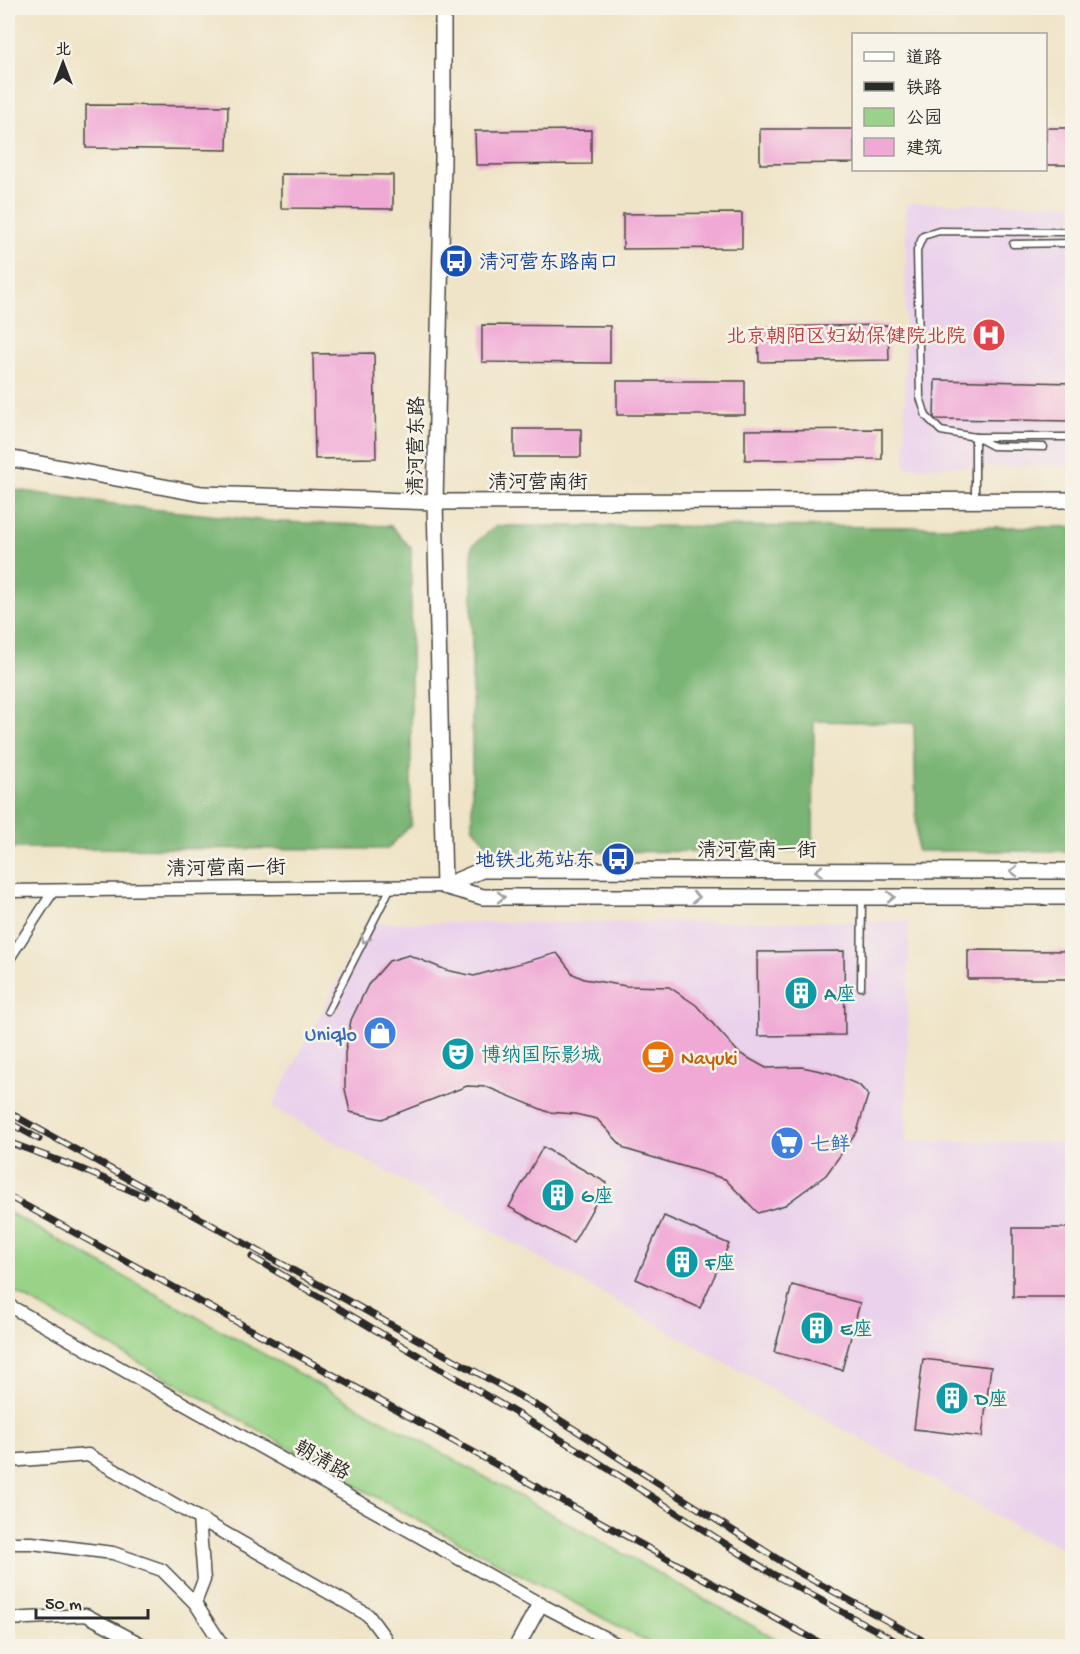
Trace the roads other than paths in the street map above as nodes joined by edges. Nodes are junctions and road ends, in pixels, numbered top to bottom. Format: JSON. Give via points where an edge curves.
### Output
{"nodes":[{"id":1,"x":443,"y":8,"type":"edge"},
{"id":2,"x":1072,"y":232,"type":"edge"},
{"id":3,"x":1072,"y":243,"type":"edge"},
{"id":4,"x":1012,"y":244,"type":"dead end"},
{"id":5,"x":975,"y":437,"type":"junction"},
{"id":6,"x":1072,"y":437,"type":"edge"},
{"id":7,"x":1044,"y":447,"type":"dead end"},
{"id":8,"x":8,"y":458,"type":"edge"},
{"id":9,"x":1072,"y":500,"type":"edge"},
{"id":10,"x":975,"y":501,"type":"junction"},
{"id":11,"x":435,"y":502,"type":"junction"},
{"id":12,"x":1072,"y":871,"type":"edge"},
{"id":13,"x":444,"y":886,"type":"junction"},
{"id":14,"x":391,"y":887,"type":"junction"},
{"id":15,"x":54,"y":890,"type":"junction"},
{"id":16,"x":8,"y":891,"type":"edge"},
{"id":17,"x":862,"y":897,"type":"junction"},
{"id":18,"x":1072,"y":897,"type":"edge"},
{"id":19,"x":8,"y":962,"type":"edge"},
{"id":20,"x":861,"y":987,"type":"dead end"},
{"id":21,"x":328,"y":1011,"type":"dead end"},
{"id":22,"x":8,"y":1305,"type":"edge"},
{"id":23,"x":8,"y":1461,"type":"edge"},
{"id":24,"x":199,"y":1518,"type":"junction"},
{"id":25,"x":8,"y":1543,"type":"edge"},
{"id":26,"x":195,"y":1603,"type":"junction"},
{"id":27,"x":540,"y":1604,"type":"junction"},
{"id":28,"x":8,"y":1619,"type":"edge"},
{"id":29,"x":145,"y":1647,"type":"edge"},
{"id":30,"x":222,"y":1647,"type":"edge"},
{"id":31,"x":386,"y":1647,"type":"edge"},
{"id":32,"x":517,"y":1647,"type":"edge"},
{"id":33,"x":620,"y":1647,"type":"edge"}],
"edges":[{"from":1,"to":11,"type":"street","name":"清河营东路"},
{"from":2,"to":5,"type":"lane","via":[[939,231],[923,236],[917,250],[920,397],[926,416],[941,431]]},
{"from":3,"to":4,"type":"lane"},
{"from":5,"to":6,"type":"lane"},
{"from":5,"to":7,"type":"lane","via":[[993,446]]},
{"from":5,"to":10,"type":"lane"},
{"from":8,"to":11,"type":"street","name":"清河营南街","via":[[202,494]]},
{"from":9,"to":10,"type":"street","name":"清河营南街"},
{"from":10,"to":11,"type":"street","name":"清河营南街"},
{"from":11,"to":13,"type":"street","name":"清河营东路"},
{"from":12,"to":13,"type":"street","name":"清河营南一街","one_way":true,"via":[[482,870]]},
{"from":13,"to":14,"type":"street","name":"清河营南一街"},
{"from":13,"to":17,"type":"street","name":"清河营南一街","one_way":true,"via":[[483,897]]},
{"from":14,"to":15,"type":"street","name":"清河营南一街"},
{"from":14,"to":21,"type":"lane","one_way":true},
{"from":15,"to":16,"type":"street","name":"清河营南一街"},
{"from":15,"to":19,"type":"street"},
{"from":17,"to":18,"type":"street","name":"清河营南一街","one_way":true},
{"from":17,"to":20,"type":"lane"},
{"from":22,"to":27,"type":"street","name":"朝清路"},
{"from":23,"to":24,"type":"street","via":[[88,1455]]},
{"from":24,"to":26,"type":"street","via":[[204,1580]]},
{"from":24,"to":31,"type":"street","via":[[368,1615],[385,1638]]},
{"from":25,"to":26,"type":"street","via":[[113,1553],[162,1570]]},
{"from":26,"to":30,"type":"street"},
{"from":27,"to":32,"type":"street"},
{"from":27,"to":33,"type":"street","name":"朝清路"},
{"from":28,"to":29,"type":"street","via":[[86,1615]]}]}
